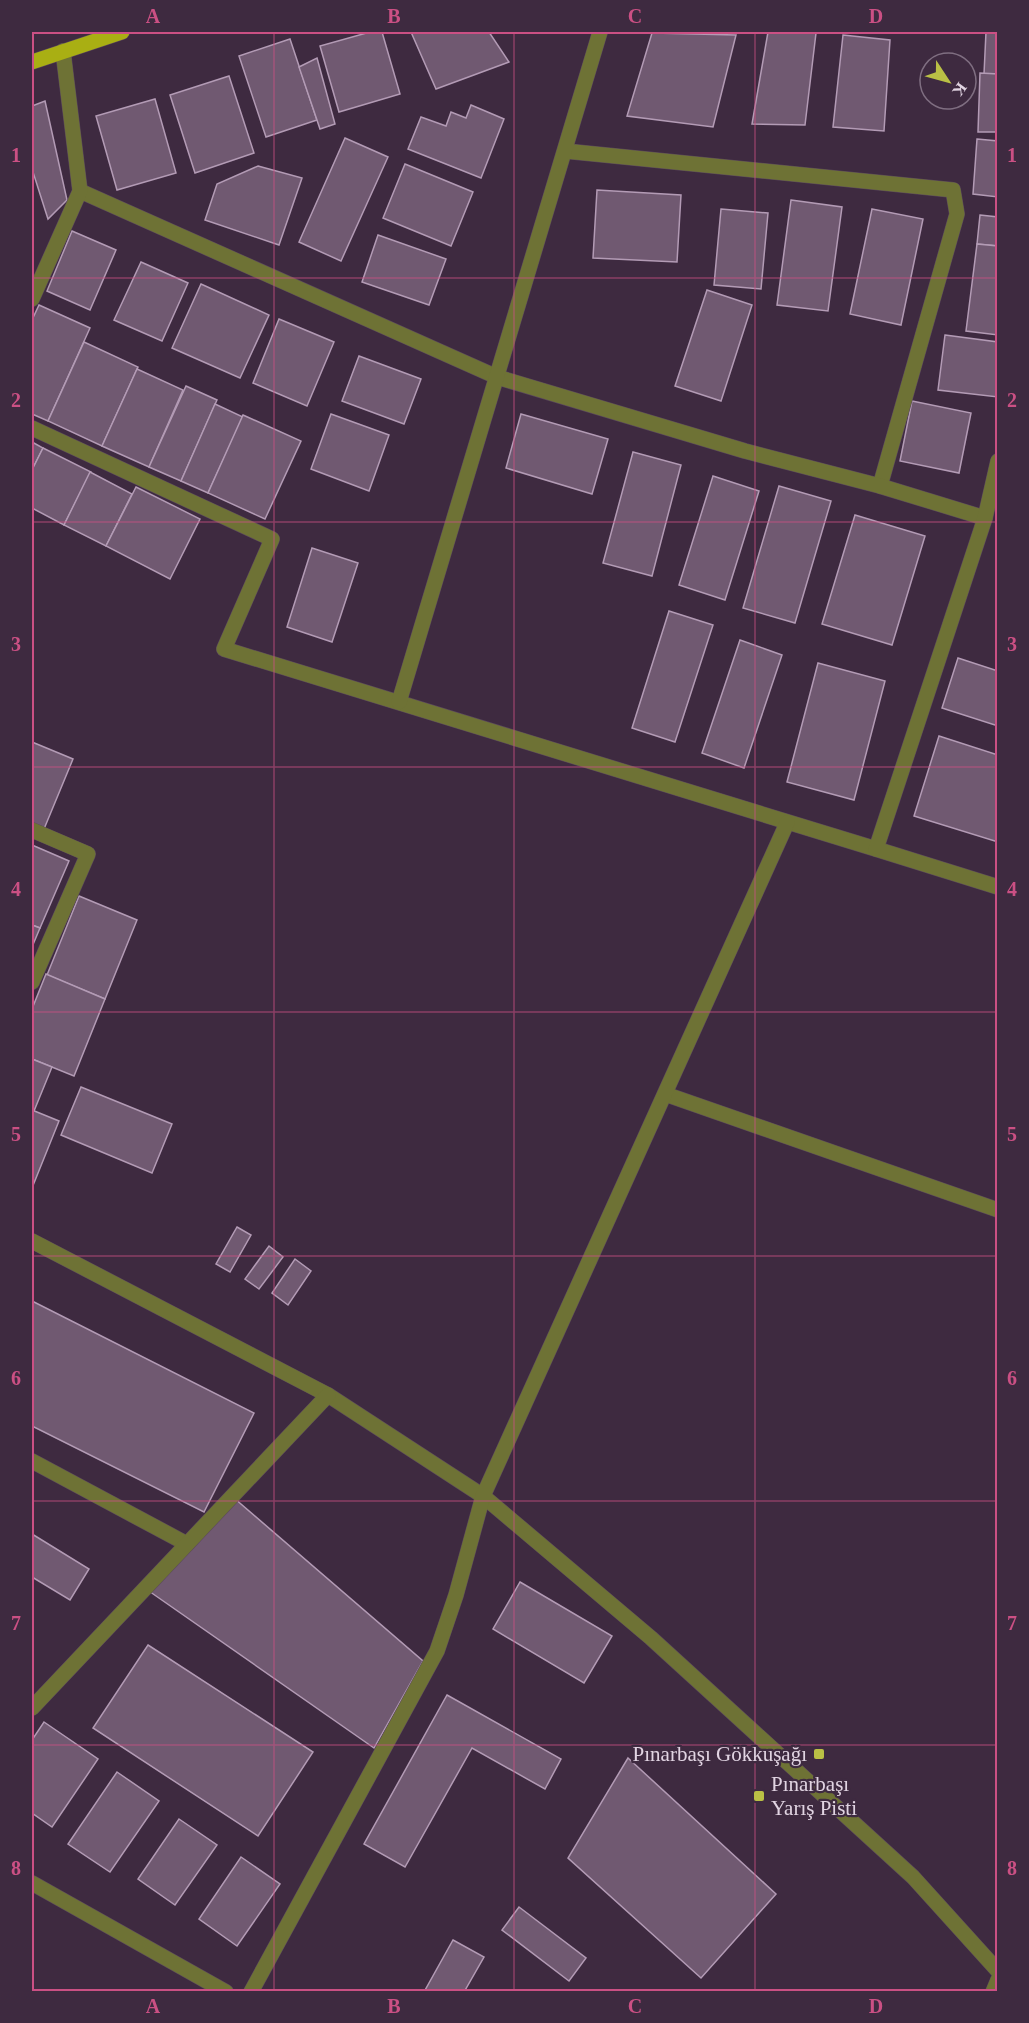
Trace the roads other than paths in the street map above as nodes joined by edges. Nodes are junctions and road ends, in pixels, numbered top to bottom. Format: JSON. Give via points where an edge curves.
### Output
{"nodes":[{"id":1,"x":116,"y":32,"type":"edge"},
{"id":2,"x":600,"y":32,"type":"edge"},
{"id":3,"x":63,"y":51,"type":"junction"},
{"id":4,"x":32,"y":62,"type":"edge"},
{"id":5,"x":565,"y":151,"type":"junction"},
{"id":6,"x":80,"y":192,"type":"junction"},
{"id":7,"x":32,"y":300,"type":"edge"},
{"id":8,"x":497,"y":377,"type":"junction"},
{"id":9,"x":32,"y":428,"type":"edge"},
{"id":10,"x":998,"y":461,"type":"edge"},
{"id":11,"x":880,"y":486,"type":"junction"},
{"id":12,"x":985,"y":518,"type":"junction"},
{"id":13,"x":399,"y":702,"type":"junction"},
{"id":14,"x":788,"y":823,"type":"junction"},
{"id":15,"x":32,"y":830,"type":"edge"},
{"id":16,"x":876,"y":849,"type":"junction"},
{"id":17,"x":998,"y":887,"type":"edge"},
{"id":18,"x":32,"y":982,"type":"edge"},
{"id":19,"x":665,"y":1094,"type":"junction"},
{"id":20,"x":998,"y":1210,"type":"edge"},
{"id":21,"x":32,"y":1241,"type":"edge"},
{"id":22,"x":328,"y":1395,"type":"junction"},
{"id":23,"x":32,"y":1461,"type":"edge"},
{"id":24,"x":483,"y":1496,"type":"junction"},
{"id":25,"x":187,"y":1544,"type":"junction"},
{"id":26,"x":32,"y":1708,"type":"edge"},
{"id":27,"x":32,"y":1883,"type":"edge"},
{"id":28,"x":998,"y":1971,"type":"edge"},
{"id":29,"x":998,"y":1980,"type":"edge"},
{"id":30,"x":226,"y":1992,"type":"edge"},
{"id":31,"x":251,"y":1992,"type":"edge"},
{"id":32,"x":993,"y":1992,"type":"edge"}],
"edges":[{"from":1,"to":3,"type":"main road"},
{"from":2,"to":5,"type":"street"},
{"from":3,"to":4,"type":"main road"},
{"from":3,"to":6,"type":"street"},
{"from":5,"to":8,"type":"street"},
{"from":5,"to":11,"type":"street","via":[[953,190],[957,214]]},
{"from":6,"to":7,"type":"street"},
{"from":6,"to":8,"type":"street"},
{"from":8,"to":11,"type":"street","via":[[745,451]]},
{"from":8,"to":13,"type":"street"},
{"from":9,"to":13,"type":"street","via":[[272,539],[224,649]]},
{"from":10,"to":12,"type":"street"},
{"from":11,"to":12,"type":"street"},
{"from":12,"to":16,"type":"street"},
{"from":13,"to":14,"type":"street"},
{"from":14,"to":16,"type":"street"},
{"from":14,"to":19,"type":"street"},
{"from":15,"to":18,"type":"street","via":[[88,854]]},
{"from":16,"to":17,"type":"street"},
{"from":19,"to":20,"type":"street"},
{"from":19,"to":24,"type":"street"},
{"from":21,"to":22,"type":"street"},
{"from":22,"to":24,"type":"street"},
{"from":22,"to":25,"type":"street"},
{"from":23,"to":25,"type":"street"},
{"from":24,"to":28,"type":"street","via":[[651,1638],[913,1876]]},
{"from":24,"to":31,"type":"street","via":[[437,1651]]},
{"from":25,"to":26,"type":"street"},
{"from":27,"to":30,"type":"street"},
{"from":29,"to":32,"type":"street"}]}
